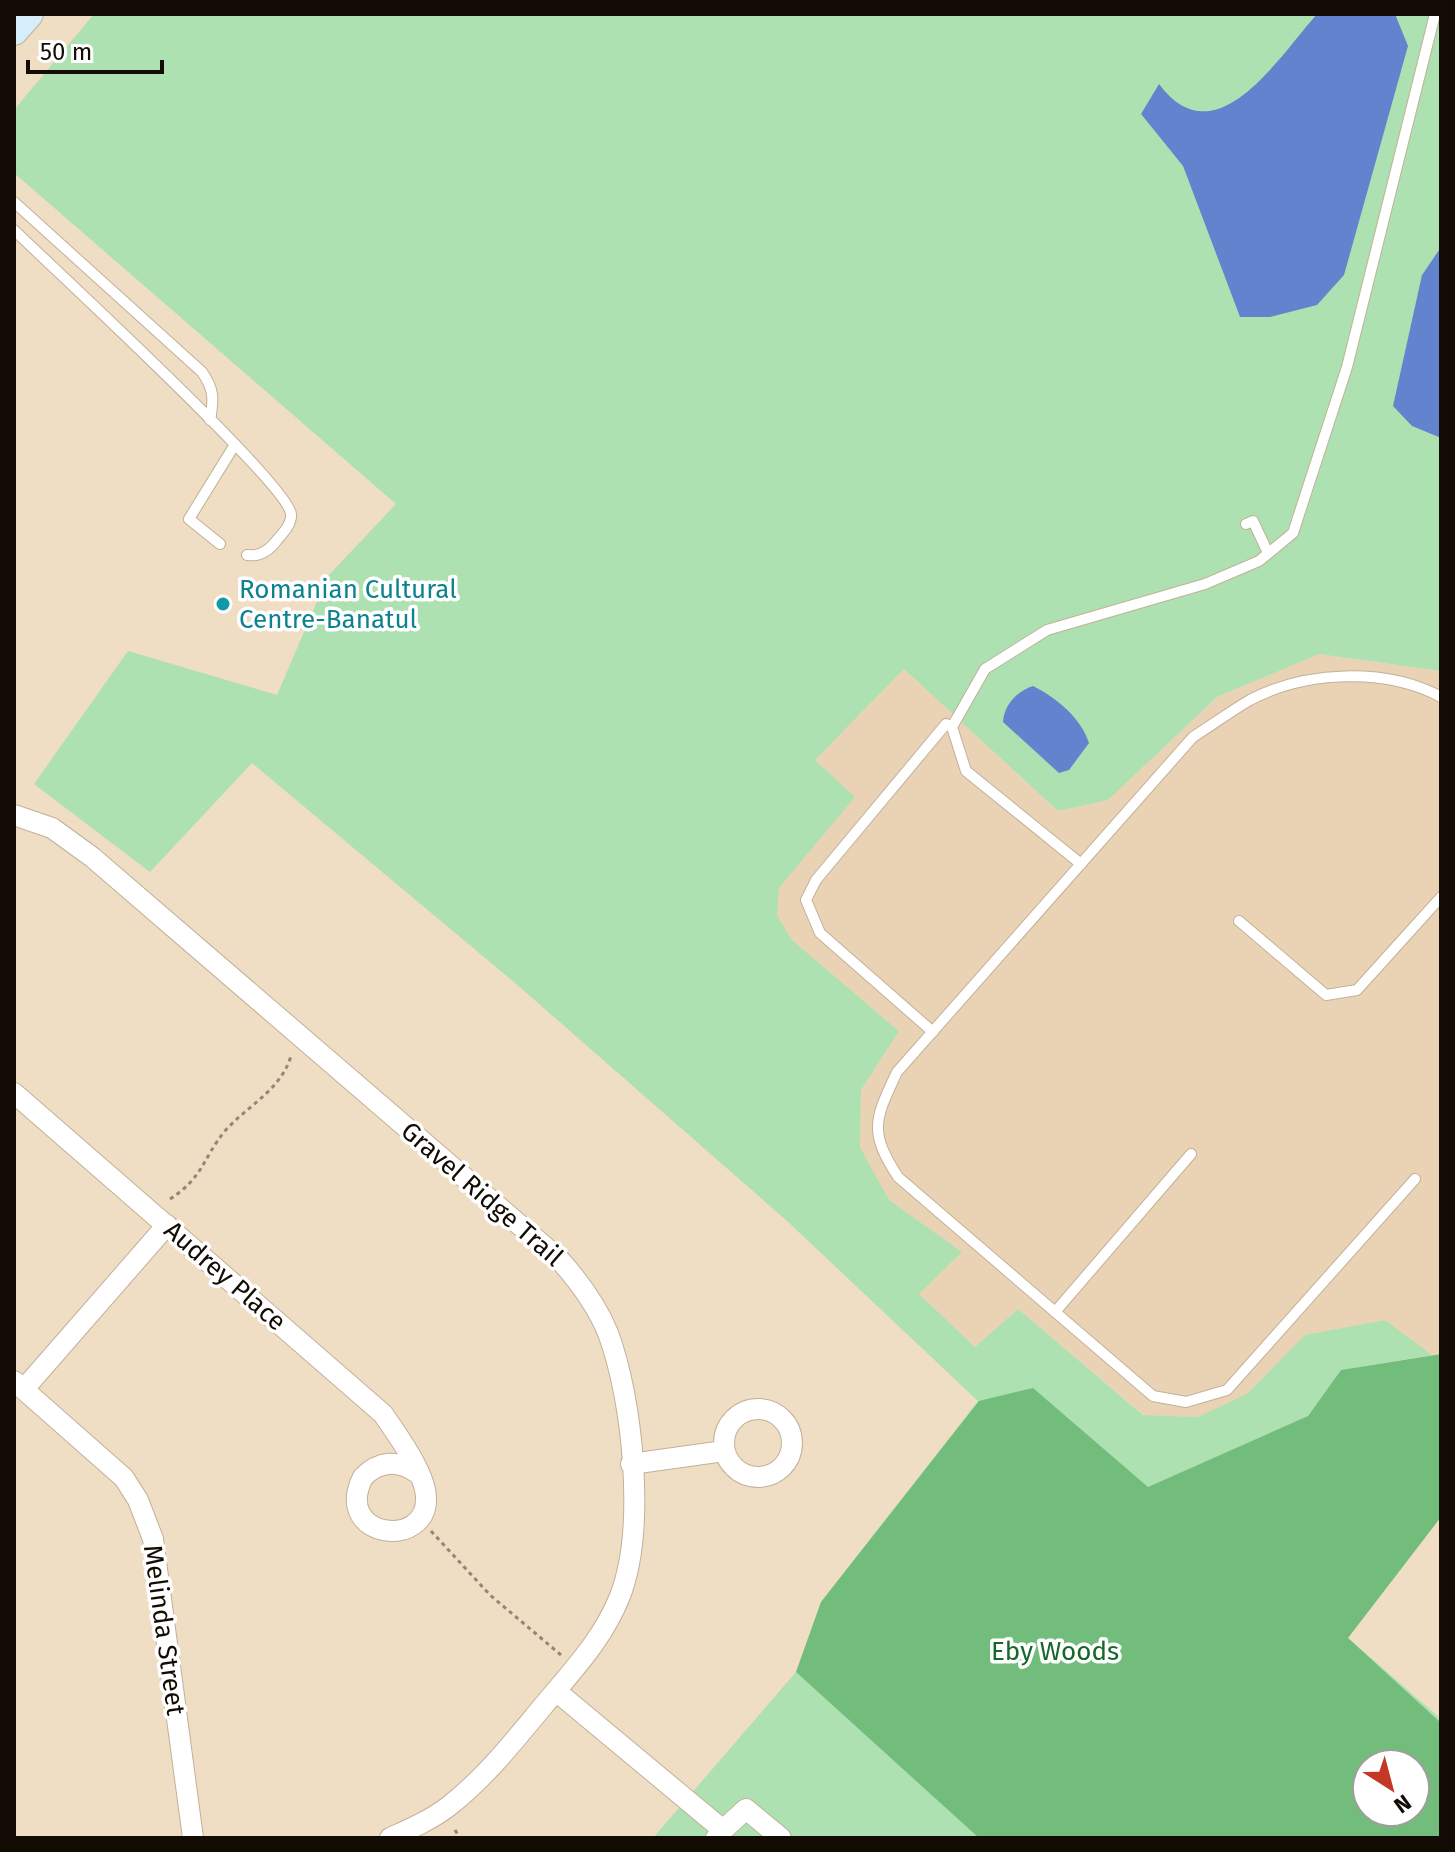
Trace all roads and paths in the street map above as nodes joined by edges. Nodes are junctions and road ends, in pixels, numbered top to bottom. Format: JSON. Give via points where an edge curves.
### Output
{"nodes":[{"id":1,"x":29,"y":14,"type":"edge"},
{"id":2,"x":1435,"y":14,"type":"edge"},
{"id":3,"x":14,"y":31,"type":"edge"},
{"id":4,"x":14,"y":202,"type":"edge"},
{"id":5,"x":14,"y":230,"type":"edge"},
{"id":6,"x":210,"y":420,"type":"junction"},
{"id":7,"x":234,"y":446,"type":"junction"},
{"id":8,"x":1246,"y":524,"type":"dead end"},
{"id":9,"x":220,"y":544,"type":"dead end"},
{"id":10,"x":1268,"y":553,"type":"junction"},
{"id":11,"x":247,"y":555,"type":"dead end"},
{"id":12,"x":1441,"y":697,"type":"edge"},
{"id":13,"x":952,"y":727,"type":"junction"},
{"id":14,"x":14,"y":815,"type":"edge"},
{"id":15,"x":1081,"y":864,"type":"junction"},
{"id":16,"x":1441,"y":897,"type":"edge"},
{"id":17,"x":1239,"y":921,"type":"dead end"},
{"id":18,"x":933,"y":1032,"type":"junction"},
{"id":19,"x":291,"y":1056,"type":"dead end"},
{"id":20,"x":14,"y":1093,"type":"edge"},
{"id":21,"x":1191,"y":1154,"type":"dead end"},
{"id":22,"x":1415,"y":1179,"type":"dead end"},
{"id":23,"x":170,"y":1199,"type":"dead end"},
{"id":24,"x":167,"y":1225,"type":"junction"},
{"id":25,"x":1055,"y":1312,"type":"junction"},
{"id":26,"x":19,"y":1385,"type":"edge"},
{"id":27,"x":724,"y":1451,"type":"dead end"},
{"id":28,"x":631,"y":1464,"type":"junction"},
{"id":29,"x":417,"y":1473,"type":"dead end"},
{"id":30,"x":431,"y":1531,"type":"dead end"},
{"id":31,"x":577,"y":1667,"type":"junction"},
{"id":32,"x":556,"y":1691,"type":"junction"},
{"id":33,"x":455,"y":1830,"type":"dead end"},
{"id":34,"x":719,"y":1834,"type":"edge"},
{"id":35,"x":193,"y":1838,"type":"edge"},
{"id":36,"x":390,"y":1838,"type":"edge"},
{"id":37,"x":460,"y":1838,"type":"edge"},
{"id":38,"x":781,"y":1838,"type":"edge"}],
"edges":[{"from":1,"to":3,"type":"main road"},
{"from":2,"to":10,"type":"lane","via":[[1347,367],[1293,533]]},
{"from":4,"to":6,"type":"lane","via":[[202,372],[214,397]]},
{"from":5,"to":6,"type":"lane"},
{"from":6,"to":7,"type":"lane"},
{"from":7,"to":9,"type":"lane","via":[[189,519]]},
{"from":7,"to":11,"type":"lane","via":[[271,481],[291,515],[271,549]]},
{"from":8,"to":10,"type":"lane","via":[[1253,521]]},
{"from":10,"to":13,"type":"lane","via":[[1205,584],[1047,630],[985,669]]},
{"from":12,"to":15,"type":"lane","via":[[1372,676],[1298,681],[1251,700],[1193,737]]},
{"from":13,"to":15,"type":"lane","via":[[966,771]]},
{"from":13,"to":18,"type":"lane","via":[[946,724],[816,880],[806,900],[820,933]]},
{"from":14,"to":28,"type":"street","name":"Gravel Ridge Trail","via":[[52,828],[92,857],[558,1258],[607,1332],[621,1382]]},
{"from":15,"to":18,"type":"lane"},
{"from":16,"to":17,"type":"lane","via":[[1357,990],[1326,995]]},
{"from":18,"to":25,"type":"lane","via":[[897,1072],[878,1114],[879,1148],[898,1177]]},
{"from":19,"to":23,"type":"path","via":[[282,1078],[222,1135],[191,1185]]},
{"from":20,"to":24,"type":"street","name":"Audrey Place"},
{"from":21,"to":25,"type":"lane"},
{"from":22,"to":25,"type":"lane","via":[[1227,1390],[1186,1402],[1153,1396]]},
{"from":24,"to":26,"type":"street"},
{"from":24,"to":29,"type":"street","name":"Audrey Place","via":[[383,1414]]},
{"from":26,"to":35,"type":"street","name":"Melinda Street","via":[[124,1478],[153,1539]]},
{"from":27,"to":28,"type":"street"},
{"from":28,"to":31,"type":"street","name":"Gravel Ridge Trail","via":[[635,1519],[630,1564],[598,1640]]},
{"from":30,"to":31,"type":"path","via":[[490,1595]]},
{"from":31,"to":32,"type":"street","name":"Gravel Ridge Trail"},
{"from":32,"to":34,"type":"street"},
{"from":32,"to":36,"type":"street","name":"Gravel Ridge Trail","via":[[472,1787],[446,1809]]},
{"from":33,"to":37,"type":"path"},
{"from":34,"to":38,"type":"street","via":[[746,1809]]}]}
